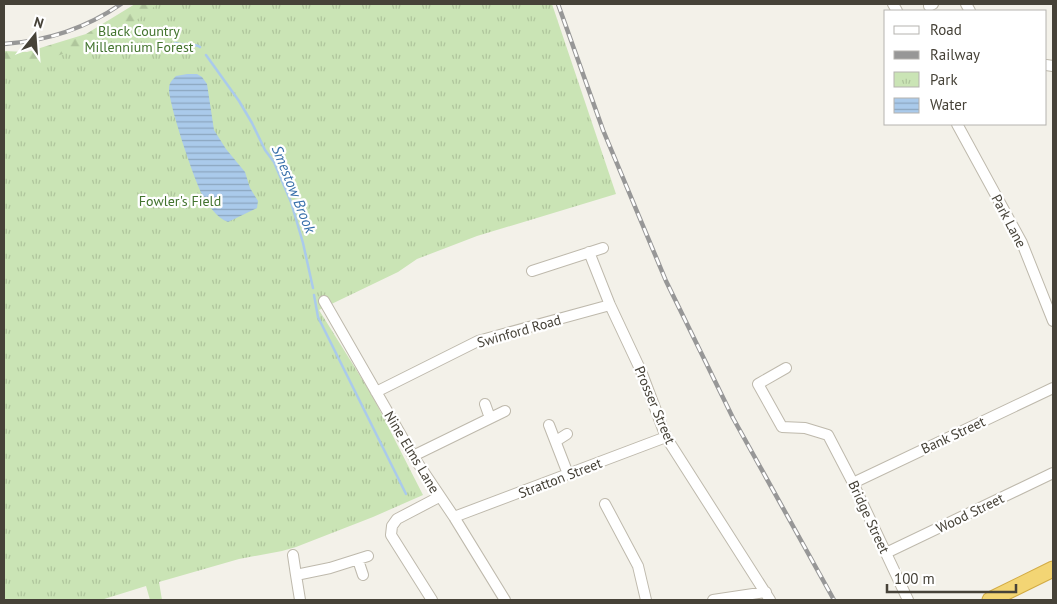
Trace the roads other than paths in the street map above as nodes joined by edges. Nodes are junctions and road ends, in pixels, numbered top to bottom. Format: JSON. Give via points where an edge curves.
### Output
{"nodes":[{"id":1,"x":958,"y":125,"type":"edge"},
{"id":2,"x":603,"y":248,"type":"dead end"},
{"id":3,"x":589,"y":252,"type":"junction"},
{"id":4,"x":532,"y":271,"type":"dead end"},
{"id":5,"x":324,"y":301,"type":"dead end"},
{"id":6,"x":610,"y":305,"type":"junction"},
{"id":7,"x":1053,"y":321,"type":"edge"},
{"id":8,"x":786,"y":368,"type":"dead end"},
{"id":9,"x":1053,"y":388,"type":"edge"},
{"id":10,"x":376,"y":392,"type":"junction"},
{"id":11,"x":485,"y":404,"type":"dead end"},
{"id":12,"x":505,"y":411,"type":"dead end"},
{"id":13,"x":490,"y":418,"type":"junction"},
{"id":14,"x":549,"y":425,"type":"dead end"},
{"id":15,"x":567,"y":434,"type":"dead end"},
{"id":16,"x":666,"y":437,"type":"junction"},
{"id":17,"x":556,"y":441,"type":"junction"},
{"id":18,"x":413,"y":456,"type":"junction"},
{"id":19,"x":1053,"y":473,"type":"edge"},
{"id":20,"x":568,"y":474,"type":"junction"},
{"id":21,"x":853,"y":483,"type":"junction"},
{"id":22,"x":439,"y":497,"type":"junction"},
{"id":23,"x":605,"y":504,"type":"dead end"},
{"id":24,"x":454,"y":518,"type":"junction"},
{"id":25,"x":886,"y":554,"type":"junction"},
{"id":26,"x":293,"y":555,"type":"dead end"},
{"id":27,"x":1053,"y":569,"type":"edge"},
{"id":28,"x":296,"y":575,"type":"junction"},
{"id":29,"x":363,"y":575,"type":"dead end"},
{"id":30,"x":768,"y":596,"type":"edge"},
{"id":31,"x":300,"y":600,"type":"edge"},
{"id":32,"x":432,"y":600,"type":"edge"},
{"id":33,"x":505,"y":600,"type":"edge"},
{"id":34,"x":646,"y":600,"type":"edge"},
{"id":35,"x":713,"y":600,"type":"edge"},
{"id":36,"x":908,"y":600,"type":"edge"},
{"id":37,"x":990,"y":600,"type":"edge"}],
"edges":[{"from":1,"to":7,"type":"street","name":"Park Lane","via":[[1022,244]]},
{"from":2,"to":3,"type":"street"},
{"from":3,"to":4,"type":"street"},
{"from":3,"to":6,"type":"street","name":"Prosser Street"},
{"from":5,"to":10,"type":"street","name":"Nine Elms Lane"},
{"from":6,"to":10,"type":"street","name":"Swinford Road","via":[[478,341]]},
{"from":6,"to":16,"type":"street","name":"Prosser Street","via":[[641,371]]},
{"from":8,"to":21,"type":"street","name":"Bridge Street","via":[[758,384],[782,427],[805,428],[828,435]]},
{"from":9,"to":21,"type":"street","name":"Bank Street"},
{"from":10,"to":18,"type":"street","name":"Nine Elms Lane"},
{"from":11,"to":13,"type":"street"},
{"from":12,"to":13,"type":"street"},
{"from":13,"to":18,"type":"street"},
{"from":14,"to":17,"type":"street"},
{"from":15,"to":17,"type":"street"},
{"from":16,"to":20,"type":"street","name":"Stratton Street"},
{"from":16,"to":30,"type":"street","name":"Prosser Street"},
{"from":17,"to":20,"type":"street"},
{"from":18,"to":22,"type":"street","name":"Nine Elms Lane"},
{"from":19,"to":25,"type":"street","name":"Wood Street"},
{"from":20,"to":24,"type":"street","name":"Stratton Street"},
{"from":21,"to":25,"type":"street","name":"Bridge Street"},
{"from":22,"to":24,"type":"street","name":"Nine Elms Lane"},
{"from":22,"to":32,"type":"street","via":[[397,519],[391,535]]},
{"from":23,"to":34,"type":"street","via":[[638,566]]},
{"from":24,"to":33,"type":"street","name":"Nine Elms Lane"},
{"from":25,"to":36,"type":"street","name":"Bridge Street"},
{"from":26,"to":28,"type":"street"},
{"from":27,"to":37,"type":"highway"},
{"from":28,"to":29,"type":"street","via":[[363,558]]},
{"from":28,"to":31,"type":"street"},
{"from":30,"to":35,"type":"street"}]}
